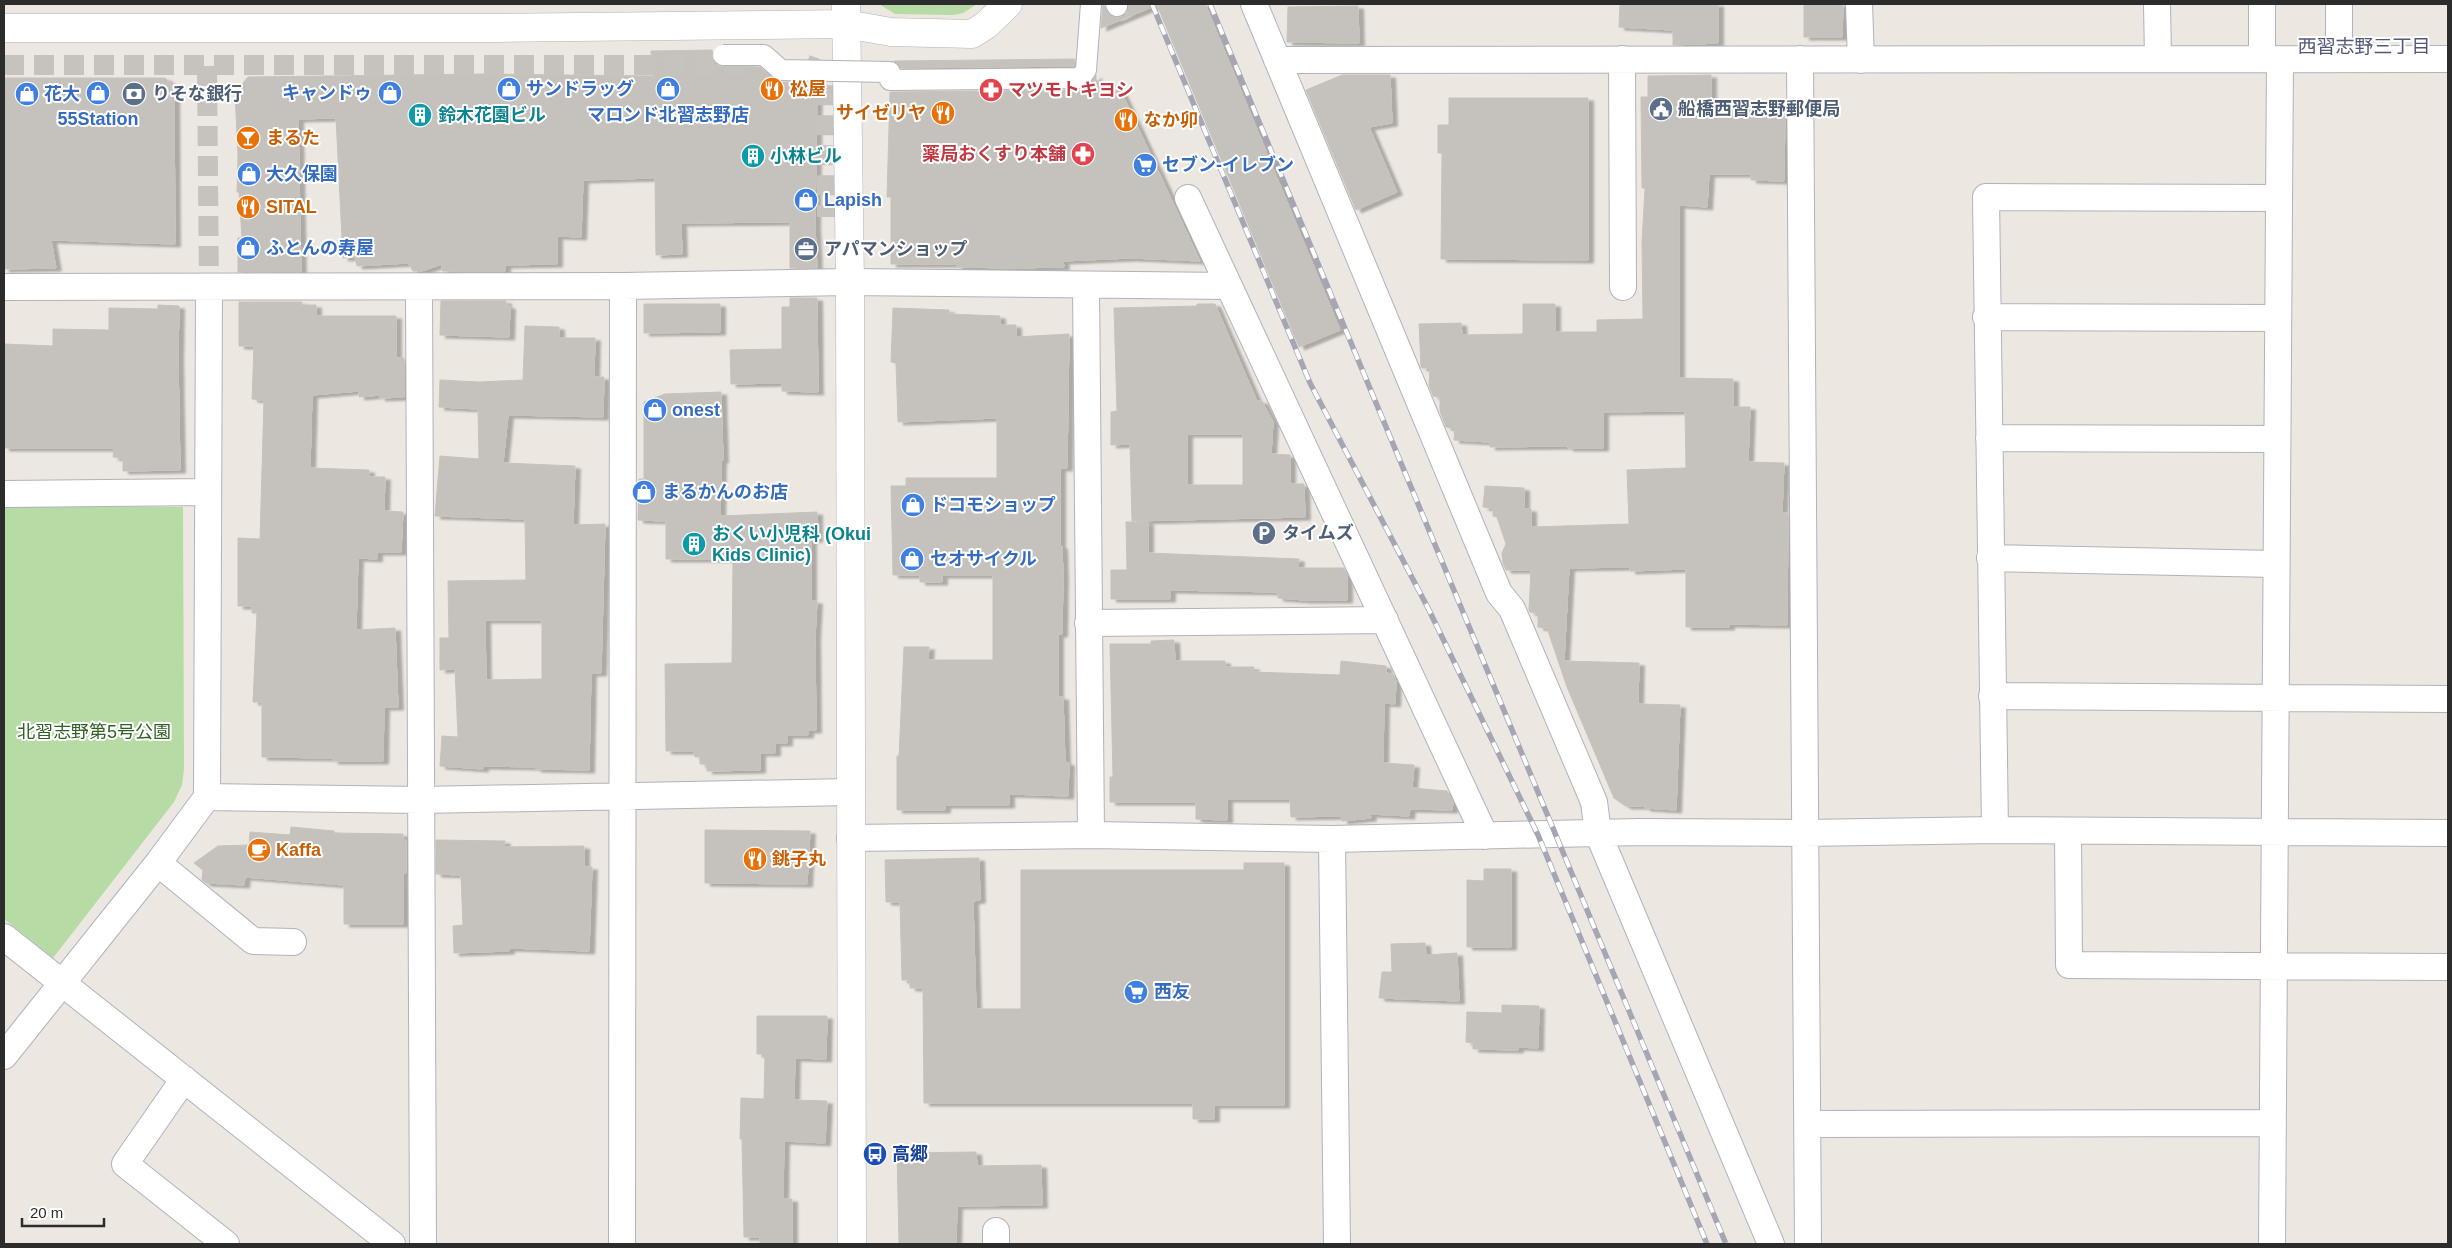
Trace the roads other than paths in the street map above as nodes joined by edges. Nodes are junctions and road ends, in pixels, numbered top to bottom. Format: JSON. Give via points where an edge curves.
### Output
{"nodes":[{"id":1,"x":1008,"y":4,"type":"edge"},
{"id":2,"x":1091,"y":4,"type":"edge"},
{"id":3,"x":1254,"y":4,"type":"edge"},
{"id":4,"x":1859,"y":4,"type":"edge"},
{"id":5,"x":2158,"y":4,"type":"edge"},
{"id":6,"x":2262,"y":4,"type":"edge"},
{"id":7,"x":2339,"y":4,"type":"edge"},
{"id":8,"x":846,"y":14,"type":"edge"},
{"id":9,"x":4,"y":28,"type":"edge"},
{"id":10,"x":723,"y":55,"type":"dead end"},
{"id":11,"x":2340,"y":58,"type":"junction"},
{"id":12,"x":1622,"y":59,"type":"junction"},
{"id":13,"x":2158,"y":59,"type":"junction"},
{"id":14,"x":2271,"y":59,"type":"junction"},
{"id":15,"x":2448,"y":59,"type":"edge"},
{"id":16,"x":1277,"y":60,"type":"junction"},
{"id":17,"x":1800,"y":60,"type":"junction"},
{"id":18,"x":1861,"y":60,"type":"junction"},
{"id":19,"x":847,"y":72,"type":"junction"},
{"id":20,"x":1188,"y":198,"type":"dead end"},
{"id":21,"x":2279,"y":198,"type":"junction"},
{"id":22,"x":850,"y":282,"type":"junction"},
{"id":23,"x":1086,"y":285,"type":"junction"},
{"id":24,"x":623,"y":286,"type":"junction"},
{"id":25,"x":1228,"y":286,"type":"junction"},
{"id":26,"x":4,"y":287,"type":"edge"},
{"id":27,"x":419,"y":287,"type":"junction"},
{"id":28,"x":1623,"y":287,"type":"dead end"},
{"id":29,"x":209,"y":288,"type":"junction"},
{"id":30,"x":1986,"y":317,"type":"junction"},
{"id":31,"x":2278,"y":318,"type":"junction"},
{"id":32,"x":1989,"y":438,"type":"junction"},
{"id":33,"x":2277,"y":439,"type":"junction"},
{"id":34,"x":208,"y":492,"type":"junction"},
{"id":35,"x":4,"y":494,"type":"edge"},
{"id":36,"x":1990,"y":558,"type":"junction"},
{"id":37,"x":2276,"y":564,"type":"junction"},
{"id":38,"x":1385,"y":620,"type":"junction"},
{"id":39,"x":1088,"y":623,"type":"junction"},
{"id":40,"x":1992,"y":696,"type":"junction"},
{"id":41,"x":2276,"y":699,"type":"junction"},
{"id":42,"x":2448,"y":699,"type":"edge"},
{"id":43,"x":850,"y":792,"type":"junction"},
{"id":44,"x":207,"y":797,"type":"junction"},
{"id":45,"x":622,"y":797,"type":"junction"},
{"id":46,"x":421,"y":800,"type":"junction"},
{"id":47,"x":1995,"y":830,"type":"junction"},
{"id":48,"x":2068,"y":831,"type":"junction"},
{"id":49,"x":1598,"y":832,"type":"junction"},
{"id":50,"x":2274,"y":832,"type":"junction"},
{"id":51,"x":1804,"y":833,"type":"junction"},
{"id":52,"x":2448,"y":833,"type":"edge"},
{"id":53,"x":1090,"y":835,"type":"junction"},
{"id":54,"x":1485,"y":836,"type":"junction"},
{"id":55,"x":850,"y":838,"type":"junction"},
{"id":56,"x":1332,"y":839,"type":"junction"},
{"id":57,"x":158,"y":863,"type":"junction"},
{"id":58,"x":4,"y":937,"type":"edge"},
{"id":59,"x":293,"y":942,"type":"dead end"},
{"id":60,"x":2274,"y":966,"type":"junction"},
{"id":61,"x":2448,"y":967,"type":"edge"},
{"id":62,"x":62,"y":983,"type":"junction"},
{"id":63,"x":4,"y":1056,"type":"edge"},
{"id":64,"x":184,"y":1079,"type":"junction"},
{"id":65,"x":2272,"y":1122,"type":"junction"},
{"id":66,"x":1808,"y":1124,"type":"junction"},
{"id":67,"x":380,"y":1240,"type":"edge"},
{"id":68,"x":226,"y":1244,"type":"edge"},
{"id":69,"x":423,"y":1244,"type":"edge"},
{"id":70,"x":622,"y":1244,"type":"edge"},
{"id":71,"x":852,"y":1244,"type":"edge"},
{"id":72,"x":1337,"y":1244,"type":"edge"},
{"id":73,"x":1770,"y":1244,"type":"edge"},
{"id":74,"x":1808,"y":1244,"type":"edge"},
{"id":75,"x":2272,"y":1244,"type":"edge"}],
"edges":[{"from":1,"to":8,"type":"street","via":[[972,34],[891,32]]},
{"from":2,"to":19,"type":"street","bridge":true,"via":[[1086,70],[1080,78],[890,80],[890,72]]},
{"from":3,"to":16,"type":"street"},
{"from":4,"to":18,"type":"street"},
{"from":5,"to":13,"type":"street"},
{"from":6,"to":14,"type":"street"},
{"from":7,"to":11,"type":"street"},
{"from":8,"to":9,"type":"street","via":[[496,28]]},
{"from":8,"to":19,"type":"street"},
{"from":10,"to":19,"type":"street","bridge":true,"via":[[764,55],[781,70]]},
{"from":11,"to":14,"type":"street"},
{"from":11,"to":15,"type":"street"},
{"from":12,"to":16,"type":"street"},
{"from":12,"to":17,"type":"street"},
{"from":12,"to":28,"type":"street"},
{"from":13,"to":14,"type":"street"},
{"from":13,"to":18,"type":"street"},
{"from":14,"to":21,"type":"street"},
{"from":16,"to":49,"type":"street","via":[[1499,593],[1512,609],[1594,802]]},
{"from":17,"to":18,"type":"street"},
{"from":17,"to":51,"type":"street"},
{"from":19,"to":22,"type":"street"},
{"from":20,"to":25,"type":"street"},
{"from":21,"to":30,"type":"street","via":[[1986,198]]},
{"from":21,"to":31,"type":"street"},
{"from":22,"to":23,"type":"street"},
{"from":22,"to":24,"type":"street"},
{"from":22,"to":43,"type":"street"},
{"from":23,"to":25,"type":"street"},
{"from":23,"to":39,"type":"street"},
{"from":24,"to":27,"type":"street"},
{"from":24,"to":45,"type":"street"},
{"from":25,"to":38,"type":"street"},
{"from":26,"to":29,"type":"street"},
{"from":27,"to":29,"type":"street"},
{"from":27,"to":46,"type":"street"},
{"from":29,"to":34,"type":"street"},
{"from":30,"to":31,"type":"street"},
{"from":30,"to":32,"type":"street"},
{"from":31,"to":33,"type":"street"},
{"from":32,"to":33,"type":"street"},
{"from":32,"to":36,"type":"street"},
{"from":33,"to":37,"type":"street"},
{"from":34,"to":35,"type":"street"},
{"from":34,"to":44,"type":"street"},
{"from":36,"to":37,"type":"street"},
{"from":36,"to":40,"type":"street"},
{"from":37,"to":41,"type":"street"},
{"from":38,"to":39,"type":"street"},
{"from":38,"to":54,"type":"street"},
{"from":39,"to":53,"type":"street"},
{"from":40,"to":41,"type":"street"},
{"from":40,"to":47,"type":"street"},
{"from":41,"to":42,"type":"street"},
{"from":41,"to":50,"type":"street"},
{"from":43,"to":45,"type":"street"},
{"from":43,"to":55,"type":"street"},
{"from":44,"to":46,"type":"street"},
{"from":44,"to":57,"type":"street"},
{"from":45,"to":46,"type":"street"},
{"from":45,"to":70,"type":"street"},
{"from":46,"to":69,"type":"street"},
{"from":47,"to":48,"type":"street"},
{"from":47,"to":51,"type":"street"},
{"from":48,"to":50,"type":"street"},
{"from":48,"to":60,"type":"street","via":[[2068,965]]},
{"from":49,"to":51,"type":"street"},
{"from":49,"to":54,"type":"street"},
{"from":49,"to":73,"type":"street"},
{"from":50,"to":52,"type":"street"},
{"from":50,"to":60,"type":"street"},
{"from":51,"to":66,"type":"street"},
{"from":53,"to":55,"type":"street"},
{"from":53,"to":56,"type":"street"},
{"from":54,"to":56,"type":"street"},
{"from":55,"to":71,"type":"street"},
{"from":56,"to":72,"type":"street"},
{"from":57,"to":59,"type":"street","via":[[254,941]]},
{"from":57,"to":62,"type":"street"},
{"from":58,"to":62,"type":"street"},
{"from":60,"to":61,"type":"street"},
{"from":60,"to":65,"type":"street"},
{"from":62,"to":63,"type":"street"},
{"from":62,"to":64,"type":"street"},
{"from":64,"to":67,"type":"street"},
{"from":64,"to":68,"type":"street","via":[[125,1164]]},
{"from":65,"to":66,"type":"street"},
{"from":65,"to":75,"type":"street"},
{"from":66,"to":74,"type":"street"}]}
